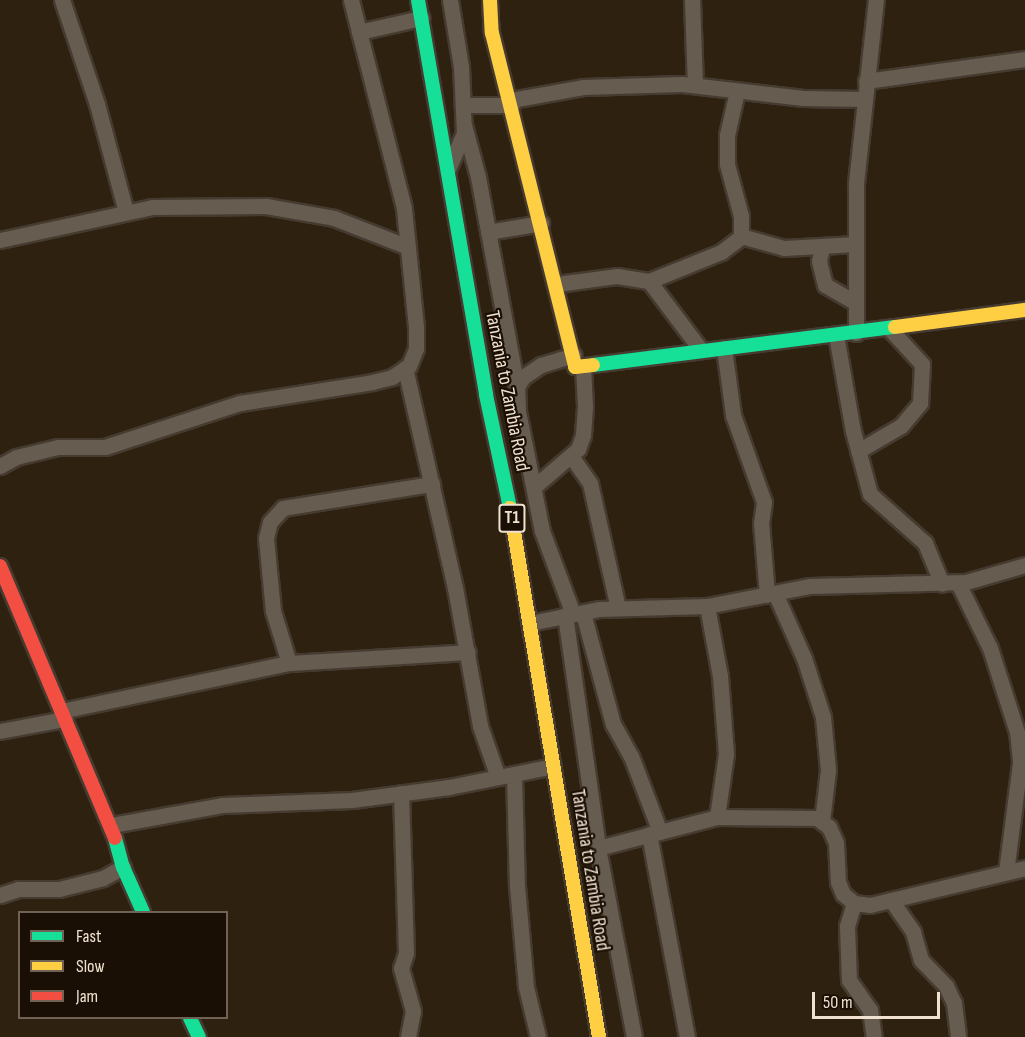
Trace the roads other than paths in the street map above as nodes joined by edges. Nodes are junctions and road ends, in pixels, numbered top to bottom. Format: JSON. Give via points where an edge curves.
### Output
{"nodes":[{"id":1,"x":62,"y":0,"type":"edge"},
{"id":2,"x":351,"y":0,"type":"edge"},
{"id":3,"x":418,"y":0,"type":"edge"},
{"id":4,"x":450,"y":0,"type":"edge"},
{"id":5,"x":490,"y":0,"type":"edge"},
{"id":6,"x":692,"y":0,"type":"edge"},
{"id":7,"x":876,"y":0,"type":"edge"},
{"id":8,"x":421,"y":18,"type":"junction"},
{"id":9,"x":359,"y":32,"type":"junction"},
{"id":10,"x":1025,"y":59,"type":"edge"},
{"id":11,"x":866,"y":81,"type":"junction"},
{"id":12,"x":695,"y":85,"type":"junction"},
{"id":13,"x":736,"y":91,"type":"junction"},
{"id":14,"x":864,"y":99,"type":"junction"},
{"id":15,"x":512,"y":103,"type":"junction"},
{"id":16,"x":464,"y":105,"type":"junction"},
{"id":17,"x":464,"y":125,"type":"junction"},
{"id":18,"x":447,"y":171,"type":"junction"},
{"id":19,"x":126,"y":212,"type":"junction"},
{"id":20,"x":541,"y":223,"type":"junction"},
{"id":21,"x":488,"y":232,"type":"junction"},
{"id":22,"x":741,"y":236,"type":"junction"},
{"id":23,"x":0,"y":240,"type":"edge"},
{"id":24,"x":856,"y":244,"type":"junction"},
{"id":25,"x":408,"y":247,"type":"junction"},
{"id":26,"x":822,"y":248,"type":"junction"},
{"id":27,"x":649,"y":281,"type":"junction"},
{"id":28,"x":557,"y":284,"type":"junction"},
{"id":29,"x":856,"y":303,"type":"junction"},
{"id":30,"x":1025,"y":310,"type":"edge"},
{"id":31,"x":889,"y":328,"type":"junction"},
{"id":32,"x":856,"y":333,"type":"junction"},
{"id":33,"x":836,"y":335,"type":"junction"},
{"id":34,"x":724,"y":348,"type":"junction"},
{"id":35,"x":701,"y":350,"type":"junction"},
{"id":36,"x":578,"y":361,"type":"junction"},
{"id":37,"x":405,"y":368,"type":"junction"},
{"id":38,"x":517,"y":387,"type":"junction"},
{"id":39,"x":858,"y":451,"type":"junction"},
{"id":40,"x":571,"y":456,"type":"junction"},
{"id":41,"x":0,"y":466,"type":"edge"},
{"id":42,"x":432,"y":484,"type":"junction"},
{"id":43,"x":535,"y":486,"type":"junction"},
{"id":44,"x":1025,"y":565,"type":"edge"},
{"id":45,"x":0,"y":566,"type":"edge"},
{"id":46,"x":958,"y":583,"type":"junction"},
{"id":47,"x":942,"y":584,"type":"junction"},
{"id":48,"x":771,"y":594,"type":"junction"},
{"id":49,"x":707,"y":606,"type":"junction"},
{"id":50,"x":618,"y":608,"type":"junction"},
{"id":51,"x":574,"y":614,"type":"junction"},
{"id":52,"x":530,"y":623,"type":"junction"},
{"id":53,"x":468,"y":652,"type":"junction"},
{"id":54,"x":289,"y":663,"type":"junction"},
{"id":55,"x":63,"y":715,"type":"junction"},
{"id":56,"x":0,"y":731,"type":"edge"},
{"id":57,"x":1021,"y":731,"type":"edge"},
{"id":58,"x":553,"y":766,"type":"junction"},
{"id":59,"x":514,"y":774,"type":"junction"},
{"id":60,"x":498,"y":777,"type":"junction"},
{"id":61,"x":401,"y":793,"type":"junction"},
{"id":62,"x":717,"y":817,"type":"junction"},
{"id":63,"x":822,"y":821,"type":"junction"},
{"id":64,"x":112,"y":825,"type":"junction"},
{"id":65,"x":655,"y":833,"type":"junction"},
{"id":66,"x":598,"y":848,"type":"junction"},
{"id":67,"x":123,"y":867,"type":"junction"},
{"id":68,"x":1025,"y":868,"type":"edge"},
{"id":69,"x":1006,"y":872,"type":"junction"},
{"id":70,"x":0,"y":895,"type":"edge"},
{"id":71,"x":891,"y":900,"type":"junction"},
{"id":72,"x":854,"y":903,"type":"junction"},
{"id":73,"x":143,"y":911,"type":"edge"},
{"id":74,"x":191,"y":1019,"type":"edge"},
{"id":75,"x":199,"y":1037,"type":"edge"},
{"id":76,"x":408,"y":1037,"type":"edge"},
{"id":77,"x":538,"y":1037,"type":"edge"},
{"id":78,"x":599,"y":1037,"type":"edge"},
{"id":79,"x":634,"y":1037,"type":"edge"},
{"id":80,"x":687,"y":1037,"type":"edge"},
{"id":81,"x":874,"y":1037,"type":"edge"},
{"id":82,"x":958,"y":1037,"type":"edge"}],
"edges":[{"from":1,"to":19,"type":"street","via":[[97,104]]},
{"from":2,"to":9,"type":"street"},
{"from":3,"to":8,"type":"main road","name":"Tanzania to Zambia Road","number":"T1"},
{"from":4,"to":16,"type":"street"},
{"from":5,"to":15,"type":"main road","via":[[492,33]]},
{"from":6,"to":12,"type":"street"},
{"from":7,"to":11,"type":"street"},
{"from":8,"to":9,"type":"street"},
{"from":8,"to":18,"type":"main road","name":"Tanzania to Zambia Road","number":"T1"},
{"from":9,"to":25,"type":"street","via":[[404,208]]},
{"from":10,"to":11,"type":"street"},
{"from":11,"to":14,"type":"street"},
{"from":12,"to":13,"type":"street"},
{"from":12,"to":15,"type":"street","via":[[583,87]]},
{"from":13,"to":14,"type":"street"},
{"from":13,"to":22,"type":"street","via":[[727,135],[727,164],[741,216]]},
{"from":14,"to":24,"type":"street","via":[[856,183]]},
{"from":15,"to":16,"type":"street"},
{"from":15,"to":20,"type":"main road"},
{"from":16,"to":17,"type":"street"},
{"from":17,"to":18,"type":"street","via":[[461,147]]},
{"from":17,"to":21,"type":"street"},
{"from":18,"to":52,"type":"main road","name":"Tanzania to Zambia Road","number":"T1"},
{"from":19,"to":23,"type":"street"},
{"from":19,"to":25,"type":"street","via":[[152,207],[266,206],[334,218]]},
{"from":20,"to":21,"type":"street"},
{"from":20,"to":28,"type":"main road"},
{"from":21,"to":38,"type":"street"},
{"from":22,"to":26,"type":"street","via":[[784,248]]},
{"from":22,"to":27,"type":"street","via":[[721,252]]},
{"from":24,"to":26,"type":"street"},
{"from":24,"to":29,"type":"street"},
{"from":25,"to":37,"type":"street","via":[[416,349]]},
{"from":26,"to":29,"type":"street","via":[[819,261],[825,285]]},
{"from":27,"to":28,"type":"street","via":[[617,276]]},
{"from":27,"to":35,"type":"street"},
{"from":28,"to":36,"type":"main road"},
{"from":29,"to":32,"type":"street"},
{"from":30,"to":31,"type":"main road"},
{"from":31,"to":32,"type":"main road"},
{"from":31,"to":39,"type":"street","via":[[922,364],[920,403],[901,426]]},
{"from":32,"to":33,"type":"main road"},
{"from":33,"to":34,"type":"main road"},
{"from":33,"to":39,"type":"street"},
{"from":34,"to":35,"type":"main road"},
{"from":34,"to":48,"type":"street","via":[[733,415],[764,502],[760,524]]},
{"from":35,"to":36,"type":"main road"},
{"from":36,"to":38,"type":"street","via":[[541,365],[523,377]]},
{"from":36,"to":40,"type":"street","via":[[583,435]]},
{"from":37,"to":41,"type":"street","via":[[372,382],[240,403],[105,447],[58,447],[16,457]]},
{"from":37,"to":42,"type":"street"},
{"from":38,"to":43,"type":"street","via":[[518,411]]},
{"from":39,"to":47,"type":"street","via":[[870,494],[926,543]]},
{"from":40,"to":43,"type":"street"},
{"from":40,"to":50,"type":"street","via":[[590,483]]},
{"from":42,"to":53,"type":"street"},
{"from":42,"to":54,"type":"street","via":[[283,508],[270,522],[266,538],[273,611]]},
{"from":43,"to":51,"type":"street","via":[[542,531]]},
{"from":44,"to":46,"type":"street"},
{"from":45,"to":55,"type":"main road"},
{"from":46,"to":47,"type":"street"},
{"from":46,"to":57,"type":"street","via":[[990,648]]},
{"from":47,"to":48,"type":"street","via":[[844,583]]},
{"from":48,"to":49,"type":"street"},
{"from":48,"to":63,"type":"street","via":[[804,658],[823,717],[828,770]]},
{"from":49,"to":50,"type":"street"},
{"from":49,"to":62,"type":"street","via":[[720,676],[726,754]]},
{"from":50,"to":51,"type":"street"},
{"from":51,"to":52,"type":"street"},
{"from":51,"to":65,"type":"street","via":[[613,724],[631,756]]},
{"from":51,"to":66,"type":"street"},
{"from":52,"to":58,"type":"main road","name":"Tanzania to Zambia Road","number":"T1"},
{"from":53,"to":54,"type":"street"},
{"from":53,"to":60,"type":"street","via":[[480,726]]},
{"from":54,"to":55,"type":"street"},
{"from":55,"to":56,"type":"street"},
{"from":55,"to":64,"type":"main road"},
{"from":57,"to":69,"type":"street"},
{"from":58,"to":59,"type":"street"},
{"from":58,"to":78,"type":"main road","name":"Tanzania to Zambia Road","number":"T1"},
{"from":59,"to":60,"type":"street"},
{"from":59,"to":77,"type":"street","via":[[517,886],[526,987]]},
{"from":60,"to":61,"type":"street"},
{"from":61,"to":64,"type":"street","via":[[352,800],[224,806]]},
{"from":61,"to":76,"type":"street","via":[[406,953],[401,968],[414,1011]]},
{"from":62,"to":63,"type":"street","via":[[799,815]]},
{"from":62,"to":65,"type":"street"},
{"from":63,"to":72,"type":"street","via":[[836,843],[838,882]]},
{"from":64,"to":67,"type":"main road"},
{"from":65,"to":66,"type":"street"},
{"from":65,"to":80,"type":"street"},
{"from":66,"to":79,"type":"street"},
{"from":67,"to":70,"type":"street","via":[[103,878],[59,890],[18,889]]},
{"from":67,"to":73,"type":"main road"},
{"from":68,"to":69,"type":"street"},
{"from":69,"to":71,"type":"street"},
{"from":71,"to":72,"type":"street"},
{"from":71,"to":82,"type":"street","via":[[913,932],[921,960],[946,986],[954,1003]]},
{"from":72,"to":81,"type":"street","via":[[848,927],[849,980],[870,1010]]},
{"from":74,"to":75,"type":"main road"}]}
